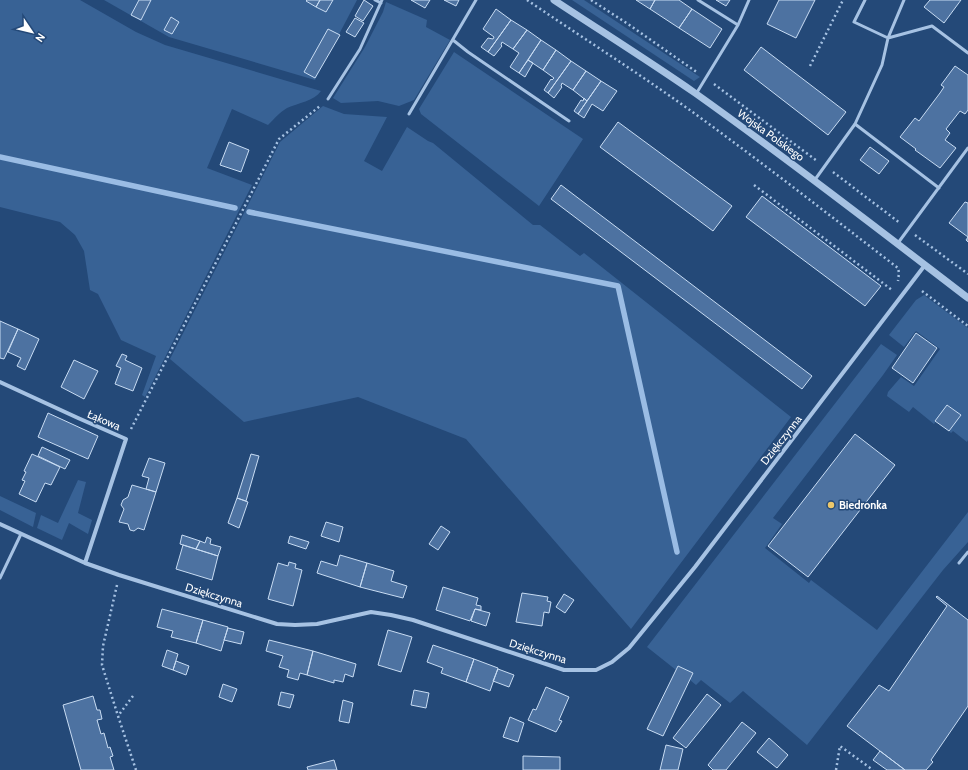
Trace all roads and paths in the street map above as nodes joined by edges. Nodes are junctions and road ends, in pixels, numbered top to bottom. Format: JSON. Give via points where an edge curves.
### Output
{"nodes":[{"id":1,"x":375,"y":0,"type":"edge"},
{"id":2,"x":476,"y":0,"type":"edge"},
{"id":3,"x":527,"y":0,"type":"edge"},
{"id":4,"x":554,"y":0,"type":"edge"},
{"id":5,"x":591,"y":0,"type":"edge"},
{"id":6,"x":698,"y":0,"type":"edge"},
{"id":7,"x":749,"y":0,"type":"edge"},
{"id":8,"x":843,"y":0,"type":"edge"},
{"id":9,"x":865,"y":0,"type":"edge"},
{"id":10,"x":904,"y":0,"type":"edge"},
{"id":11,"x":381,"y":1,"type":"edge"},
{"id":12,"x":738,"y":26,"type":"junction"},
{"id":13,"x":888,"y":38,"type":"junction"},
{"id":14,"x":453,"y":40,"type":"junction"},
{"id":15,"x":968,"y":53,"type":"edge"},
{"id":16,"x":810,"y":66,"type":"dead end"},
{"id":17,"x":706,"y":78,"type":"junction"},
{"id":18,"x":696,"y":94,"type":"junction"},
{"id":19,"x":328,"y":99,"type":"joint"},
{"id":20,"x":409,"y":114,"type":"dead end"},
{"id":21,"x":569,"y":121,"type":"dead end"},
{"id":22,"x":856,"y":124,"type":"junction"},
{"id":23,"x":968,"y":148,"type":"edge"},
{"id":24,"x":826,"y":166,"type":"junction"},
{"id":25,"x":814,"y":181,"type":"junction"},
{"id":26,"x":754,"y":185,"type":"dead end"},
{"id":27,"x":939,"y":188,"type":"junction"},
{"id":28,"x":908,"y":229,"type":"junction"},
{"id":29,"x":897,"y":244,"type":"junction"},
{"id":30,"x":925,"y":265,"type":"junction"},
{"id":31,"x":899,"y":273,"type":"dead end"},
{"id":32,"x":968,"y":274,"type":"edge"},
{"id":33,"x":893,"y":291,"type":"dead end"},
{"id":34,"x":922,"y":291,"type":"dead end"},
{"id":35,"x":968,"y":298,"type":"edge"},
{"id":36,"x":968,"y":326,"type":"edge"},
{"id":37,"x":0,"y":382,"type":"edge"},
{"id":38,"x":126,"y":439,"type":"junction"},
{"id":39,"x":0,"y":524,"type":"edge"},
{"id":40,"x":21,"y":534,"type":"junction"},
{"id":41,"x":968,"y":552,"type":"edge"},
{"id":42,"x":85,"y":563,"type":"junction"},
{"id":43,"x":959,"y":563,"type":"dead end"},
{"id":44,"x":119,"y":575,"type":"junction"},
{"id":45,"x":0,"y":578,"type":"edge"},
{"id":46,"x":133,"y":696,"type":"dead end"},
{"id":47,"x":118,"y":716,"type":"junction"},
{"id":48,"x":136,"y":770,"type":"edge"},
{"id":49,"x":836,"y":770,"type":"edge"},
{"id":50,"x":873,"y":770,"type":"edge"}],
"edges":[{"from":1,"to":11,"type":"lane"},
{"from":2,"to":14,"type":"lane"},
{"from":3,"to":31,"type":"path","via":[[688,109],[892,263],[898,268]]},
{"from":4,"to":18,"type":"street","name":"Wojska Polskiego"},
{"from":5,"to":17,"type":"path"},
{"from":6,"to":12,"type":"lane"},
{"from":7,"to":12,"type":"lane"},
{"from":8,"to":16,"type":"path"},
{"from":9,"to":13,"type":"lane","via":[[854,22]]},
{"from":10,"to":13,"type":"lane"},
{"from":11,"to":19,"type":"lane","via":[[360,49]]},
{"from":12,"to":17,"type":"lane"},
{"from":13,"to":15,"type":"lane","via":[[932,26]]},
{"from":13,"to":22,"type":"lane","via":[[882,65]]},
{"from":14,"to":20,"type":"lane"},
{"from":14,"to":21,"type":"lane"},
{"from":17,"to":18,"type":"lane"},
{"from":17,"to":24,"type":"path"},
{"from":18,"to":25,"type":"street","name":"Wojska Polskiego"},
{"from":19,"to":38,"type":"path","via":[[279,139]]},
{"from":22,"to":24,"type":"lane"},
{"from":22,"to":27,"type":"lane"},
{"from":23,"to":27,"type":"lane"},
{"from":24,"to":25,"type":"lane"},
{"from":24,"to":28,"type":"path"},
{"from":25,"to":29,"type":"street","name":"Wojska Polskiego"},
{"from":26,"to":33,"type":"path"},
{"from":27,"to":28,"type":"lane"},
{"from":28,"to":29,"type":"lane"},
{"from":28,"to":32,"type":"path"},
{"from":29,"to":30,"type":"street","name":"Wojska Polskiego"},
{"from":30,"to":35,"type":"street","name":"Wojska Polskiego"},
{"from":30,"to":44,"type":"street","name":"Dziękczynna","via":[[629,648],[612,662],[596,670],[564,670],[413,620],[371,612],[317,624],[277,624]]},
{"from":34,"to":36,"type":"path"},
{"from":37,"to":38,"type":"street","name":"Łąkowa"},
{"from":38,"to":42,"type":"street","name":"Łąkowa"},
{"from":39,"to":40,"type":"street","name":"Dziękczynna"},
{"from":40,"to":42,"type":"street","name":"Dziękczynna"},
{"from":40,"to":45,"type":"lane"},
{"from":41,"to":43,"type":"lane"},
{"from":42,"to":44,"type":"street","name":"Dziękczynna"},
{"from":44,"to":47,"type":"path","via":[[103,646],[102,665]]},
{"from":46,"to":47,"type":"path"},
{"from":47,"to":48,"type":"path"},
{"from":49,"to":50,"type":"path","via":[[840,746]]}]}
